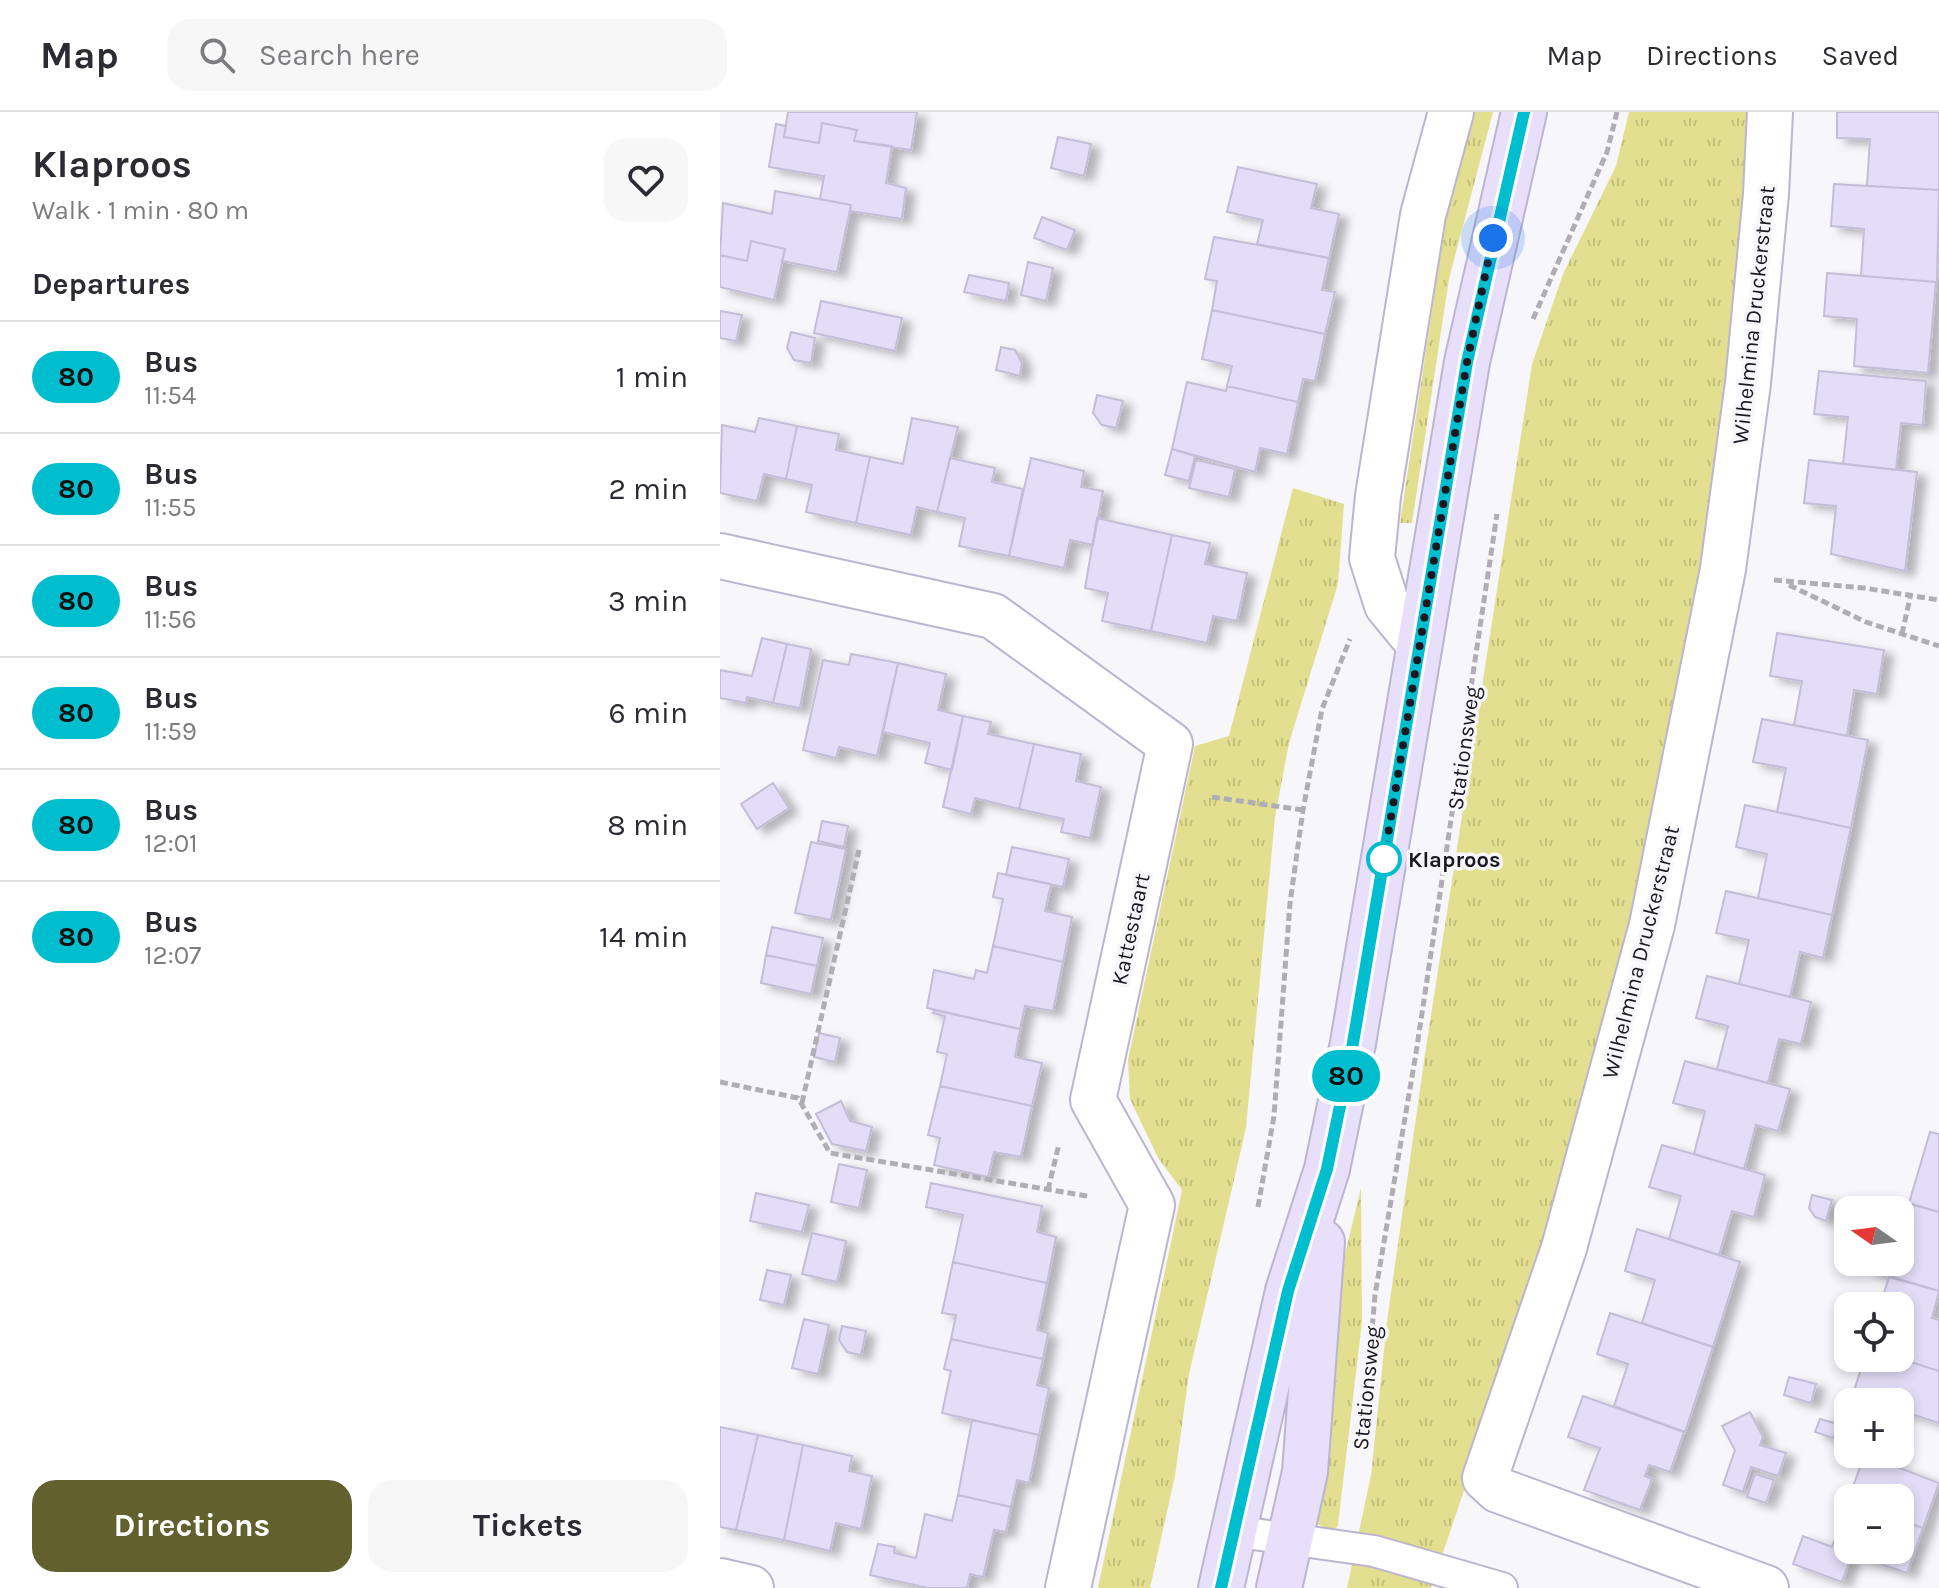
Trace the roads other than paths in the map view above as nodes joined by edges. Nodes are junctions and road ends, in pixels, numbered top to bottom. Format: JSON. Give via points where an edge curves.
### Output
{"nodes":[{"id":1,"x":1451,"y":112,"type":"edge"},
{"id":2,"x":1524,"y":112,"type":"edge"},
{"id":3,"x":1770,"y":112,"type":"edge"},
{"id":4,"x":720,"y":556,"type":"edge"},
{"id":5,"x":1419,"y":644,"type":"junction"},
{"id":6,"x":1327,"y":1169,"type":"junction"},
{"id":7,"x":1233,"y":1531,"type":"junction"},
{"id":8,"x":1290,"y":1540,"type":"junction"},
{"id":9,"x":720,"y":1581,"type":"edge"},
{"id":10,"x":751,"y":1588,"type":"edge"},
{"id":11,"x":1068,"y":1588,"type":"edge"},
{"id":12,"x":1221,"y":1588,"type":"edge"},
{"id":13,"x":1279,"y":1588,"type":"edge"},
{"id":14,"x":1502,"y":1588,"type":"edge"},
{"id":15,"x":1766,"y":1588,"type":"edge"}],
"edges":[{"from":1,"to":5,"type":"street","via":[[1423,215],[1372,558],[1387,605]]},
{"from":2,"to":5,"type":"main road","via":[[1467,362]]},
{"from":3,"to":15,"type":"street","name":"Wilhelmina Druckerstraat","via":[[1748,383],[1723,569],[1652,925],[1564,1248],[1485,1478],[1498,1490]]},
{"from":4,"to":11,"type":"street","name":"Kattestaart","via":[[993,616],[1170,744],[1093,1100],[1152,1205]]},
{"from":5,"to":6,"type":"main road"},
{"from":6,"to":7,"type":"main road","via":[[1288,1291]]},
{"from":6,"to":8,"type":"main road","via":[[1305,1472]]},
{"from":7,"to":8,"type":"lane"},
{"from":7,"to":12,"type":"main road"},
{"from":8,"to":13,"type":"main road"},
{"from":8,"to":14,"type":"lane","via":[[1374,1551]]},
{"from":9,"to":10,"type":"street"}]}
